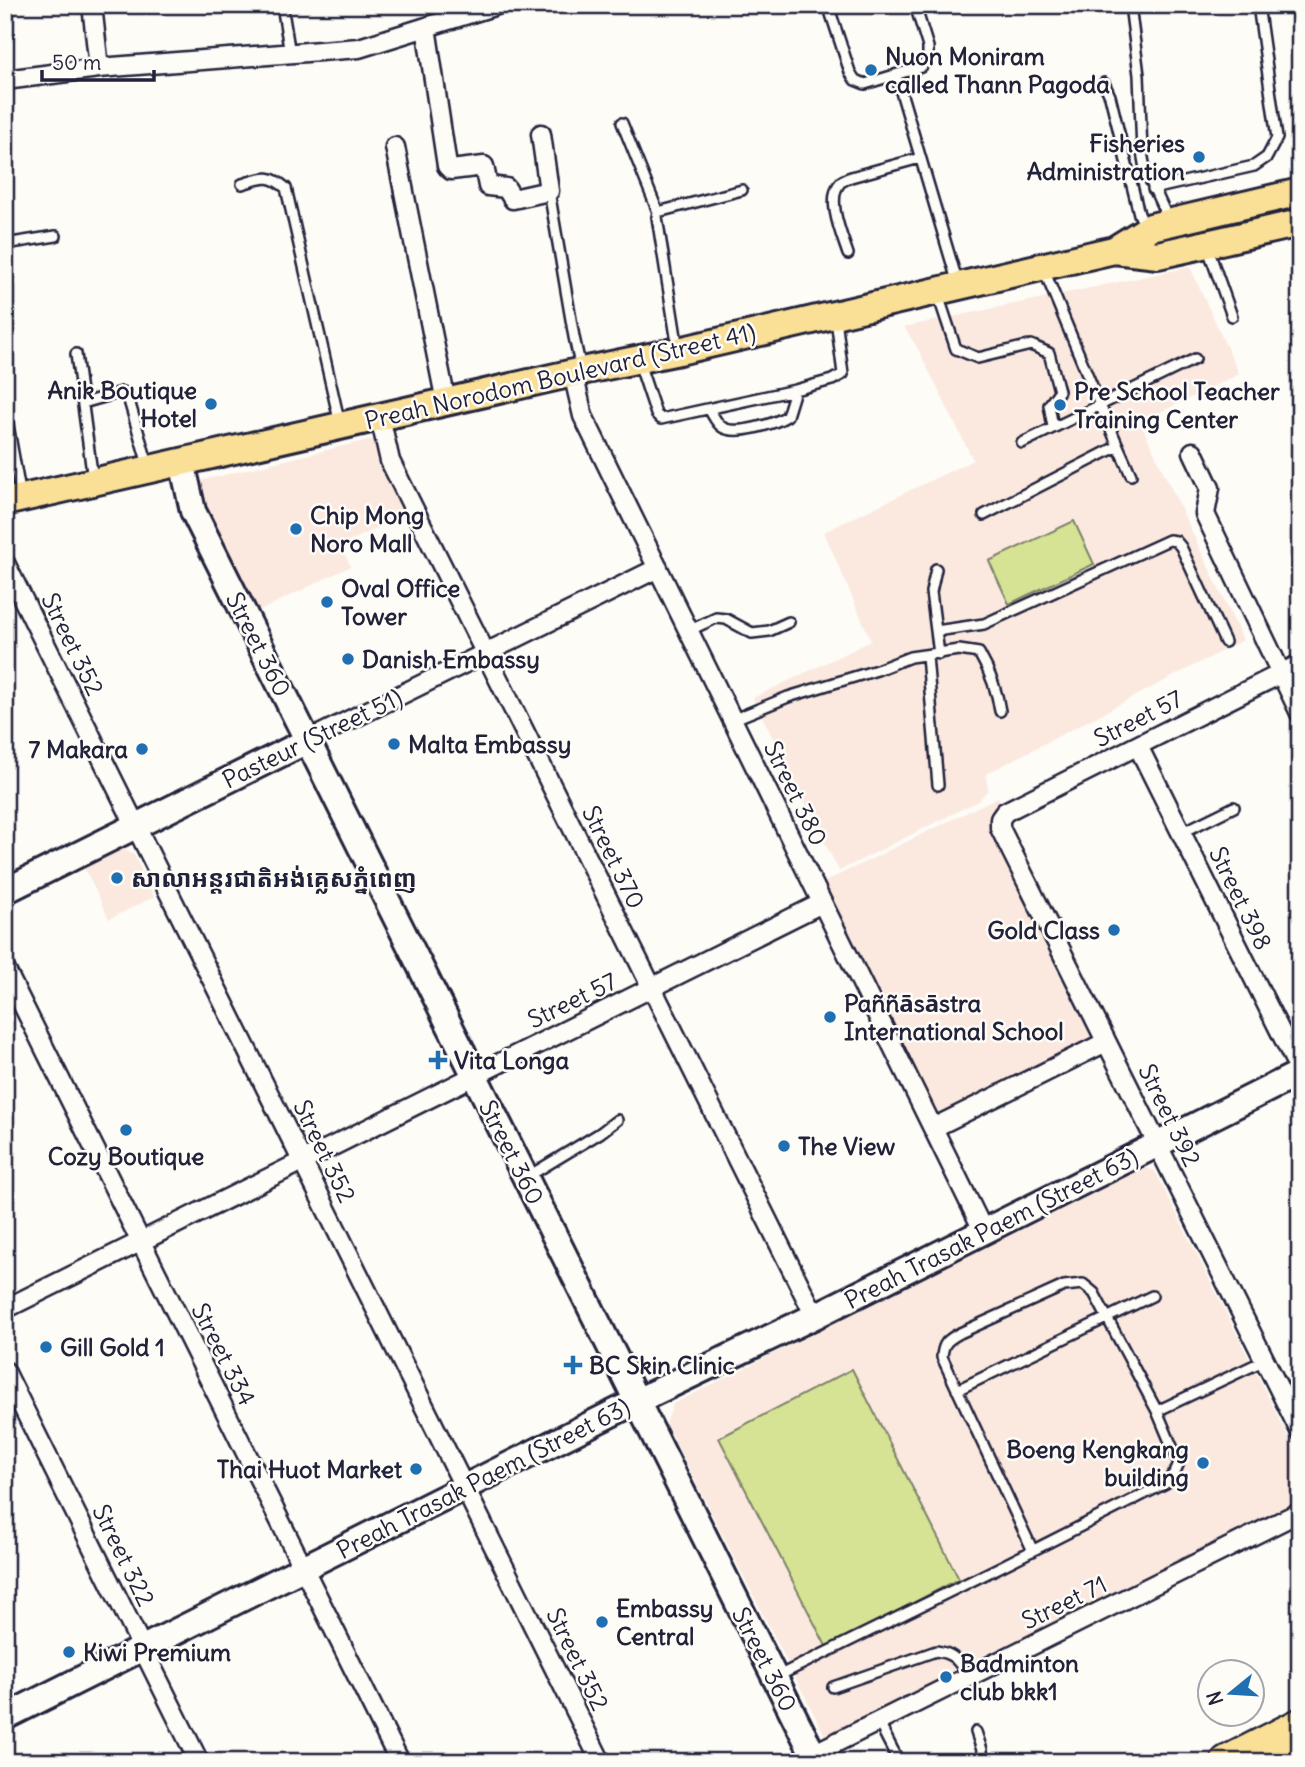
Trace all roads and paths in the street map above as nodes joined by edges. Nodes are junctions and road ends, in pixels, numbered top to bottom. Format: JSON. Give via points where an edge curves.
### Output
{"nodes":[{"id":1,"x":92,"y":5,"type":"edge"},
{"id":2,"x":282,"y":5,"type":"edge"},
{"id":3,"x":497,"y":5,"type":"edge"},
{"id":4,"x":828,"y":5,"type":"edge"},
{"id":5,"x":915,"y":5,"type":"edge"},
{"id":6,"x":1130,"y":5,"type":"edge"},
{"id":7,"x":1258,"y":5,"type":"edge"},
{"id":8,"x":425,"y":27,"type":"junction"},
{"id":9,"x":290,"y":54,"type":"junction"},
{"id":10,"x":99,"y":68,"type":"junction"},
{"id":11,"x":896,"y":75,"type":"junction"},
{"id":12,"x":5,"y":80,"type":"edge"},
{"id":13,"x":1104,"y":83,"type":"dead end"},
{"id":14,"x":622,"y":123,"type":"dead end"},
{"id":15,"x":541,"y":134,"type":"dead end"},
{"id":16,"x":395,"y":148,"type":"dead end"},
{"id":17,"x":920,"y":158,"type":"junction"},
{"id":18,"x":242,"y":184,"type":"dead end"},
{"id":19,"x":742,"y":190,"type":"dead end"},
{"id":20,"x":1153,"y":190,"type":"junction"},
{"id":21,"x":549,"y":191,"type":"junction"},
{"id":22,"x":1300,"y":192,"type":"edge"},
{"id":23,"x":658,"y":212,"type":"junction"},
{"id":24,"x":1300,"y":223,"type":"edge"},
{"id":25,"x":1158,"y":226,"type":"junction"},
{"id":26,"x":56,"y":236,"type":"dead end"},
{"id":27,"x":5,"y":244,"type":"edge"},
{"id":28,"x":1206,"y":244,"type":"junction"},
{"id":29,"x":1114,"y":250,"type":"junction"},
{"id":30,"x":848,"y":254,"type":"dead end"},
{"id":31,"x":1043,"y":267,"type":"junction"},
{"id":32,"x":947,"y":288,"type":"junction"},
{"id":33,"x":836,"y":313,"type":"junction"},
{"id":34,"x":1232,"y":316,"type":"dead end"},
{"id":35,"x":678,"y":351,"type":"junction"},
{"id":36,"x":76,"y":354,"type":"dead end"},
{"id":37,"x":638,"y":358,"type":"junction"},
{"id":38,"x":1195,"y":359,"type":"dead end"},
{"id":39,"x":577,"y":372,"type":"junction"},
{"id":40,"x":794,"y":390,"type":"junction"},
{"id":41,"x":446,"y":402,"type":"junction"},
{"id":42,"x":83,"y":403,"type":"junction"},
{"id":43,"x":1100,"y":405,"type":"junction"},
{"id":44,"x":5,"y":408,"type":"edge"},
{"id":45,"x":709,"y":409,"type":"junction"},
{"id":46,"x":380,"y":417,"type":"junction"},
{"id":47,"x":340,"y":426,"type":"junction"},
{"id":48,"x":1053,"y":427,"type":"junction"},
{"id":49,"x":1022,"y":443,"type":"dead end"},
{"id":50,"x":1118,"y":446,"type":"junction"},
{"id":51,"x":1193,"y":452,"type":"dead end"},
{"id":52,"x":182,"y":462,"type":"junction"},
{"id":53,"x":149,"y":469,"type":"junction"},
{"id":54,"x":1131,"y":475,"type":"dead end"},
{"id":55,"x":93,"y":482,"type":"junction"},
{"id":56,"x":13,"y":500,"type":"edge"},
{"id":57,"x":984,"y":515,"type":"dead end"},
{"id":58,"x":5,"y":563,"type":"edge"},
{"id":59,"x":657,"y":568,"type":"junction"},
{"id":60,"x":936,"y":569,"type":"dead end"},
{"id":61,"x":789,"y":622,"type":"dead end"},
{"id":62,"x":688,"y":631,"type":"junction"},
{"id":63,"x":936,"y":631,"type":"junction"},
{"id":64,"x":1225,"y":642,"type":"dead end"},
{"id":65,"x":485,"y":653,"type":"junction"},
{"id":66,"x":939,"y":654,"type":"junction"},
{"id":67,"x":927,"y":656,"type":"junction"},
{"id":68,"x":1300,"y":664,"type":"edge"},
{"id":69,"x":1281,"y":674,"type":"junction"},
{"id":70,"x":1000,"y":711,"type":"dead end"},
{"id":71,"x":1300,"y":713,"type":"edge"},
{"id":72,"x":732,"y":720,"type":"junction"},
{"id":73,"x":307,"y":741,"type":"junction"},
{"id":74,"x":1138,"y":746,"type":"junction"},
{"id":75,"x":938,"y":785,"type":"dead end"},
{"id":76,"x":1234,"y":807,"type":"dead end"},
{"id":77,"x":1000,"y":819,"type":"joint"},
{"id":78,"x":136,"y":826,"type":"junction"},
{"id":79,"x":1181,"y":833,"type":"junction"},
{"id":80,"x":5,"y":891,"type":"edge"},
{"id":81,"x":822,"y":903,"type":"junction"},
{"id":82,"x":5,"y":969,"type":"edge"},
{"id":83,"x":652,"y":988,"type":"junction"},
{"id":84,"x":1107,"y":1042,"type":"junction"},
{"id":85,"x":1300,"y":1072,"type":"edge"},
{"id":86,"x":474,"y":1076,"type":"junction"},
{"id":87,"x":617,"y":1120,"type":"dead end"},
{"id":88,"x":933,"y":1128,"type":"junction"},
{"id":89,"x":1157,"y":1145,"type":"junction"},
{"id":90,"x":302,"y":1161,"type":"junction"},
{"id":91,"x":525,"y":1178,"type":"junction"},
{"id":92,"x":984,"y":1232,"type":"junction"},
{"id":93,"x":141,"y":1241,"type":"junction"},
{"id":94,"x":1153,"y":1296,"type":"dead end"},
{"id":95,"x":5,"y":1309,"type":"edge"},
{"id":96,"x":815,"y":1316,"type":"junction"},
{"id":97,"x":1108,"y":1318,"type":"junction"},
{"id":98,"x":1265,"y":1360,"type":"junction"},
{"id":99,"x":5,"y":1371,"type":"edge"},
{"id":100,"x":957,"y":1390,"type":"junction"},
{"id":101,"x":637,"y":1401,"type":"junction"},
{"id":102,"x":1157,"y":1411,"type":"junction"},
{"id":103,"x":1300,"y":1431,"type":"edge"},
{"id":104,"x":465,"y":1486,"type":"junction"},
{"id":105,"x":1300,"y":1512,"type":"edge"},
{"id":106,"x":1032,"y":1551,"type":"junction"},
{"id":107,"x":303,"y":1568,"type":"junction"},
{"id":108,"x":143,"y":1648,"type":"junction"},
{"id":109,"x":969,"y":1676,"type":"junction"},
{"id":110,"x":775,"y":1678,"type":"junction"},
{"id":111,"x":833,"y":1687,"type":"dead end"},
{"id":112,"x":5,"y":1717,"type":"edge"},
{"id":113,"x":878,"y":1721,"type":"junction"},
{"id":114,"x":1300,"y":1725,"type":"edge"},
{"id":115,"x":976,"y":1732,"type":"dead end"},
{"id":116,"x":815,"y":1758,"type":"edge"},
{"id":117,"x":1300,"y":1758,"type":"edge"},
{"id":118,"x":199,"y":1762,"type":"edge"},
{"id":119,"x":400,"y":1762,"type":"edge"},
{"id":120,"x":601,"y":1762,"type":"edge"},
{"id":121,"x":899,"y":1762,"type":"edge"},
{"id":122,"x":983,"y":1762,"type":"edge"},
{"id":123,"x":1227,"y":1762,"type":"edge"},
{"id":124,"x":1292,"y":1762,"type":"edge"}],
"edges":[{"from":1,"to":10,"type":"street"},
{"from":2,"to":9,"type":"lane"},
{"from":3,"to":8,"type":"street"},
{"from":4,"to":11,"type":"lane","via":[[855,80],[865,84]]},
{"from":5,"to":11,"type":"lane","via":[[928,59]]},
{"from":6,"to":20,"type":"lane","via":[[1144,169]]},
{"from":7,"to":20,"type":"lane","via":[[1277,138],[1267,157],[1254,166]]},
{"from":8,"to":9,"type":"street","via":[[359,48]]},
{"from":8,"to":21,"type":"street","via":[[447,166],[451,170],[485,167],[488,186],[506,188],[513,199]]},
{"from":9,"to":10,"type":"street"},
{"from":10,"to":12,"type":"street"},
{"from":11,"to":17,"type":"lane"},
{"from":13,"to":25,"type":"lane","via":[[1139,214]]},
{"from":14,"to":23,"type":"lane"},
{"from":15,"to":21,"type":"street"},
{"from":16,"to":41,"type":"street"},
{"from":17,"to":30,"type":"lane","via":[[841,181],[833,197]]},
{"from":17,"to":32,"type":"lane"},
{"from":18,"to":47,"type":"lane","via":[[275,178],[286,188]]},
{"from":19,"to":23,"type":"lane"},
{"from":20,"to":25,"type":"lane"},
{"from":21,"to":39,"type":"lane"},
{"from":22,"to":25,"type":"main road","name":"Preah Norodom Boulevard (Street 41)"},
{"from":23,"to":35,"type":"lane"},
{"from":24,"to":28,"type":"main road","name":"Preah Norodom Boulevard (Street 41)"},
{"from":25,"to":29,"type":"main road","name":"Preah Norodom Boulevard (Street 41)"},
{"from":26,"to":27,"type":"lane"},
{"from":28,"to":29,"type":"main road","name":"Preah Norodom Boulevard (Street 41)","via":[[1158,255]]},
{"from":28,"to":34,"type":"lane"},
{"from":29,"to":31,"type":"main road","name":"Preah Norodom Boulevard (Street 41)"},
{"from":31,"to":32,"type":"main road","name":"Preah Norodom Boulevard (Street 41)"},
{"from":31,"to":43,"type":"lane"},
{"from":32,"to":33,"type":"main road","name":"Preah Norodom Boulevard (Street 41)"},
{"from":32,"to":48,"type":"lane","via":[[956,349],[978,358],[1031,345],[1049,353],[1059,391],[1049,405]]},
{"from":33,"to":35,"type":"main road","name":"Preah Norodom Boulevard (Street 41)"},
{"from":33,"to":40,"type":"lane","via":[[843,374]]},
{"from":35,"to":37,"type":"main road","name":"Preah Norodom Boulevard (Street 41)"},
{"from":36,"to":42,"type":"lane"},
{"from":37,"to":39,"type":"main road","name":"Preah Norodom Boulevard (Street 41)"},
{"from":37,"to":45,"type":"lane","via":[[661,419]]},
{"from":38,"to":43,"type":"lane"},
{"from":39,"to":41,"type":"main road","name":"Preah Norodom Boulevard (Street 41)"},
{"from":39,"to":59,"type":"street","name":"Street 380","via":[[583,416]]},
{"from":40,"to":45,"type":"lane"},
{"from":40,"to":45,"type":"lane","via":[[787,416],[739,431],[719,425]]},
{"from":41,"to":46,"type":"main road","name":"Preah Norodom Boulevard (Street 41)"},
{"from":42,"to":53,"type":"lane","via":[[127,394]]},
{"from":42,"to":55,"type":"lane"},
{"from":43,"to":48,"type":"lane"},
{"from":43,"to":50,"type":"lane"},
{"from":44,"to":56,"type":"lane"},
{"from":46,"to":47,"type":"main road","name":"Preah Norodom Boulevard (Street 41)"},
{"from":46,"to":65,"type":"street","name":"Street 370","via":[[390,461]]},
{"from":47,"to":52,"type":"main road","name":"Preah Norodom Boulevard (Street 41)"},
{"from":48,"to":49,"type":"lane"},
{"from":50,"to":54,"type":"lane"},
{"from":50,"to":57,"type":"lane"},
{"from":51,"to":69,"type":"street","via":[[1210,488],[1205,514]]},
{"from":52,"to":53,"type":"main road","name":"Preah Norodom Boulevard (Street 41)"},
{"from":52,"to":73,"type":"street","name":"Street 360","via":[[193,511]]},
{"from":53,"to":55,"type":"main road","name":"Preah Norodom Boulevard (Street 41)"},
{"from":55,"to":56,"type":"main road","name":"Preah Norodom Boulevard (Street 41)"},
{"from":58,"to":78,"type":"street","name":"Street 352"},
{"from":59,"to":62,"type":"street","name":"Street 380"},
{"from":59,"to":65,"type":"street","name":"Pasteur (Street 51)"},
{"from":60,"to":63,"type":"lane","via":[[930,592]]},
{"from":61,"to":62,"type":"lane","via":[[752,633],[716,618]]},
{"from":62,"to":72,"type":"street","name":"Street 380"},
{"from":63,"to":64,"type":"lane","via":[[984,624],[1169,540],[1181,547]]},
{"from":63,"to":66,"type":"lane"},
{"from":65,"to":73,"type":"street","name":"Pasteur (Street 51)"},
{"from":65,"to":83,"type":"street","name":"Street 370"},
{"from":66,"to":67,"type":"lane"},
{"from":66,"to":70,"type":"lane","via":[[979,653],[997,691]]},
{"from":67,"to":72,"type":"lane","via":[[909,657]]},
{"from":67,"to":75,"type":"lane"},
{"from":68,"to":69,"type":"street","name":"Street 57"},
{"from":69,"to":71,"type":"street"},
{"from":69,"to":74,"type":"street","name":"Street 57"},
{"from":72,"to":81,"type":"street","name":"Street 380"},
{"from":73,"to":78,"type":"street","name":"Pasteur (Street 51)"},
{"from":73,"to":86,"type":"street","name":"Street 360"},
{"from":74,"to":77,"type":"street","name":"Street 57"},
{"from":74,"to":79,"type":"street","name":"Street 398"},
{"from":76,"to":79,"type":"lane"},
{"from":77,"to":84,"type":"street","name":"Street 392","via":[[1000,828]]},
{"from":78,"to":80,"type":"street","name":"Pasteur (Street 51)"},
{"from":78,"to":90,"type":"street","name":"Street 352"},
{"from":79,"to":85,"type":"street","name":"Street 398"},
{"from":81,"to":83,"type":"street","name":"Street 57"},
{"from":81,"to":88,"type":"street","name":"Street 380"},
{"from":82,"to":93,"type":"street","name":"Street 334"},
{"from":83,"to":86,"type":"street","name":"Street 57"},
{"from":83,"to":96,"type":"street","name":"Street 370"},
{"from":84,"to":88,"type":"street"},
{"from":84,"to":89,"type":"street","name":"Street 392"},
{"from":85,"to":89,"type":"street","name":"Preah Trasak Paem (Street 63)"},
{"from":86,"to":90,"type":"street","name":"Street 57"},
{"from":86,"to":91,"type":"street","name":"Street 360"},
{"from":87,"to":91,"type":"lane"},
{"from":88,"to":92,"type":"street","name":"Street 380"},
{"from":89,"to":92,"type":"street","name":"Preah Trasak Paem (Street 63)"},
{"from":89,"to":98,"type":"street","name":"Street 392"},
{"from":90,"to":93,"type":"street","name":"Street 57"},
{"from":90,"to":104,"type":"street","name":"Street 352"},
{"from":91,"to":101,"type":"street","name":"Street 360"},
{"from":92,"to":96,"type":"street","name":"Preah Trasak Paem (Street 63)"},
{"from":93,"to":95,"type":"street","name":"Street 57"},
{"from":93,"to":107,"type":"street","name":"Street 334"},
{"from":94,"to":97,"type":"lane"},
{"from":96,"to":101,"type":"street","name":"Preah Trasak Paem (Street 63)"},
{"from":97,"to":100,"type":"lane"},
{"from":97,"to":100,"type":"lane","via":[[1094,1293],[1083,1284],[1064,1286],[960,1333],[948,1340],[942,1357]]},
{"from":97,"to":102,"type":"lane"},
{"from":98,"to":102,"type":"lane"},
{"from":98,"to":103,"type":"street","name":"Street 392"},
{"from":99,"to":108,"type":"street","name":"Street 322"},
{"from":100,"to":106,"type":"lane"},
{"from":101,"to":104,"type":"street","name":"Preah Trasak Paem (Street 63)"},
{"from":101,"to":110,"type":"street","name":"Street 360"},
{"from":102,"to":106,"type":"lane","via":[[1179,1463],[1166,1483]]},
{"from":104,"to":107,"type":"street","name":"Preah Trasak Paem (Street 63)"},
{"from":104,"to":120,"type":"street","name":"Street 352"},
{"from":105,"to":109,"type":"street","name":"Street 71"},
{"from":106,"to":110,"type":"lane"},
{"from":107,"to":108,"type":"street","name":"Preah Trasak Paem (Street 63)"},
{"from":107,"to":119,"type":"street","name":"Street 334"},
{"from":108,"to":112,"type":"street","name":"Preah Trasak Paem (Street 63)"},
{"from":108,"to":118,"type":"street","name":"Street 322"},
{"from":109,"to":111,"type":"lane","via":[[955,1658],[936,1651]]},
{"from":109,"to":113,"type":"street","name":"Street 71"},
{"from":110,"to":116,"type":"street","name":"Street 360"},
{"from":113,"to":116,"type":"street","name":"Street 71"},
{"from":113,"to":121,"type":"lane"},
{"from":114,"to":123,"type":"highway"},
{"from":115,"to":122,"type":"lane"},
{"from":117,"to":124,"type":"highway"}]}
